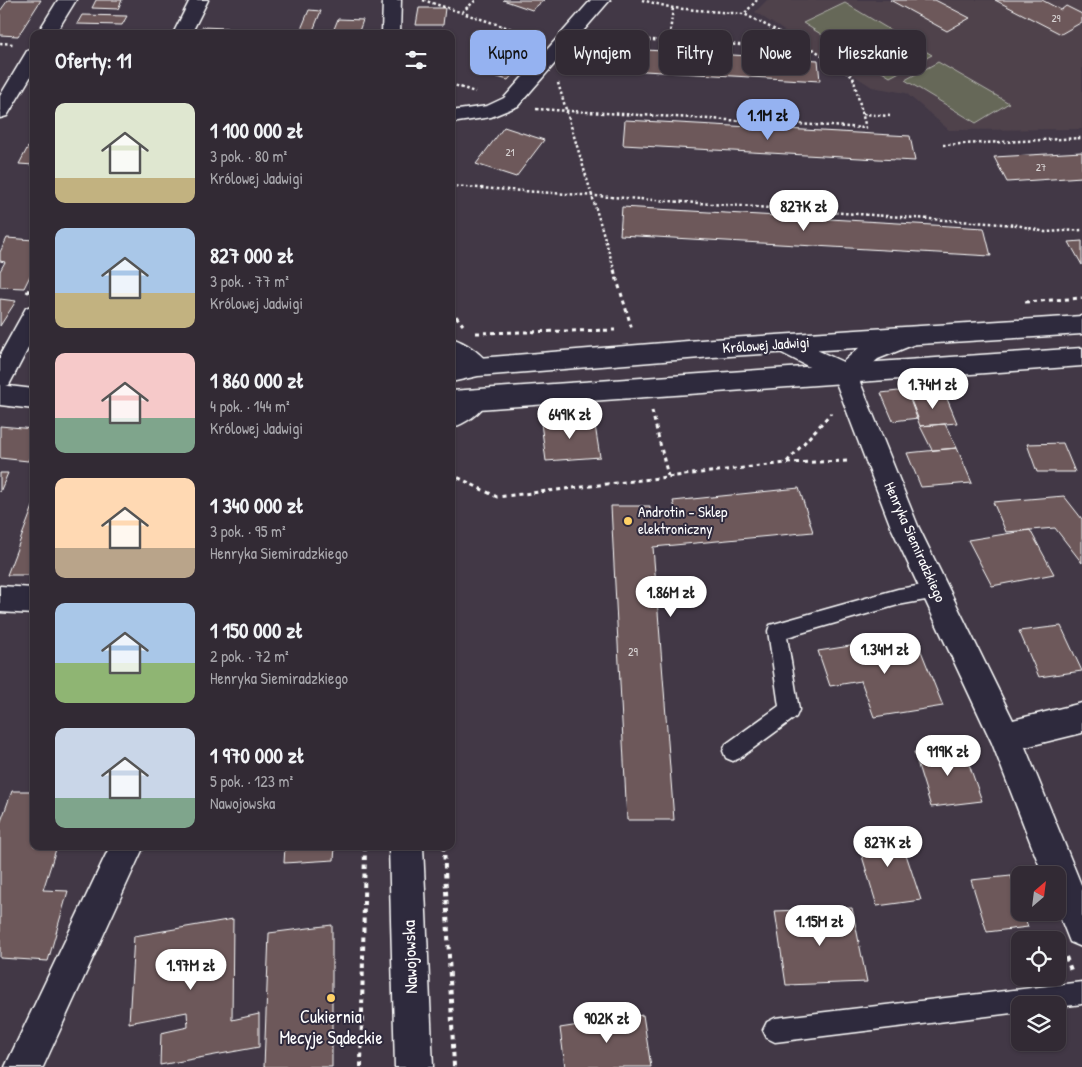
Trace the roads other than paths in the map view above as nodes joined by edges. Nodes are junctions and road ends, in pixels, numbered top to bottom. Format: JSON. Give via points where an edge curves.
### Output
{"nodes":[{"id":1,"x":67,"y":0,"type":"edge"},
{"id":2,"x":199,"y":0,"type":"edge"},
{"id":3,"x":392,"y":0,"type":"edge"},
{"id":4,"x":601,"y":0,"type":"edge"},
{"id":5,"x":48,"y":30,"type":"edge"},
{"id":6,"x":184,"y":30,"type":"edge"},
{"id":7,"x":391,"y":30,"type":"edge"},
{"id":8,"x":30,"y":62,"type":"edge"},
{"id":9,"x":0,"y":112,"type":"edge"},
{"id":10,"x":455,"y":116,"type":"edge"},
{"id":11,"x":30,"y":322,"type":"edge"},
{"id":12,"x":1082,"y":325,"type":"edge"},
{"id":13,"x":912,"y":336,"type":"junction"},
{"id":14,"x":784,"y":344,"type":"junction"},
{"id":15,"x":455,"y":350,"type":"edge"},
{"id":16,"x":1082,"y":357,"type":"edge"},
{"id":17,"x":478,"y":367,"type":"junction"},
{"id":18,"x":455,"y":372,"type":"edge"},
{"id":19,"x":845,"y":374,"type":"junction"},
{"id":20,"x":0,"y":378,"type":"edge"},
{"id":21,"x":0,"y":395,"type":"edge"},
{"id":22,"x":30,"y":398,"type":"edge"},
{"id":23,"x":463,"y":400,"type":"edge"},
{"id":24,"x":455,"y":412,"type":"edge"},
{"id":25,"x":936,"y":591,"type":"junction"},
{"id":26,"x":0,"y":599,"type":"edge"},
{"id":27,"x":30,"y":601,"type":"edge"},
{"id":28,"x":1082,"y":718,"type":"edge"},
{"id":29,"x":1005,"y":737,"type":"junction"},
{"id":30,"x":733,"y":752,"type":"dead end"},
{"id":31,"x":125,"y":850,"type":"edge"},
{"id":32,"x":406,"y":850,"type":"edge"},
{"id":33,"x":1082,"y":930,"type":"edge"},
{"id":34,"x":1082,"y":993,"type":"edge"},
{"id":35,"x":775,"y":1030,"type":"dead end"},
{"id":36,"x":24,"y":1067,"type":"edge"},
{"id":37,"x":414,"y":1067,"type":"edge"}],
"edges":[{"from":1,"to":5,"type":"street"},
{"from":2,"to":6,"type":"street"},
{"from":3,"to":7,"type":"street"},
{"from":4,"to":10,"type":"street","via":[[511,102],[491,111]]},
{"from":8,"to":9,"type":"street"},
{"from":11,"to":20,"type":"street"},
{"from":12,"to":13,"type":"street","name":"Królowej Jadwigi"},
{"from":13,"to":14,"type":"street","name":"Królowej Jadwigi"},
{"from":13,"to":19,"type":"street","via":[[869,352]]},
{"from":14,"to":17,"type":"street","name":"Królowej Jadwigi"},
{"from":14,"to":19,"type":"street"},
{"from":15,"to":17,"type":"street"},
{"from":16,"to":19,"type":"street"},
{"from":17,"to":18,"type":"street","name":"Królowej Jadwigi"},
{"from":19,"to":23,"type":"street"},
{"from":19,"to":25,"type":"street","name":"Henryka Siemiradzkiego","via":[[905,527]]},
{"from":21,"to":22,"type":"street"},
{"from":23,"to":24,"type":"street"},
{"from":25,"to":29,"type":"street","name":"Henryka Siemiradzkiego"},
{"from":25,"to":30,"type":"lane","via":[[898,597],[777,631],[790,710]]},
{"from":26,"to":27,"type":"street"},
{"from":28,"to":29,"type":"street"},
{"from":29,"to":33,"type":"street","name":"Henryka Siemiradzkiego"},
{"from":31,"to":36,"type":"street"},
{"from":32,"to":37,"type":"street","name":"Nawojowska"},
{"from":34,"to":35,"type":"lane"}]}
